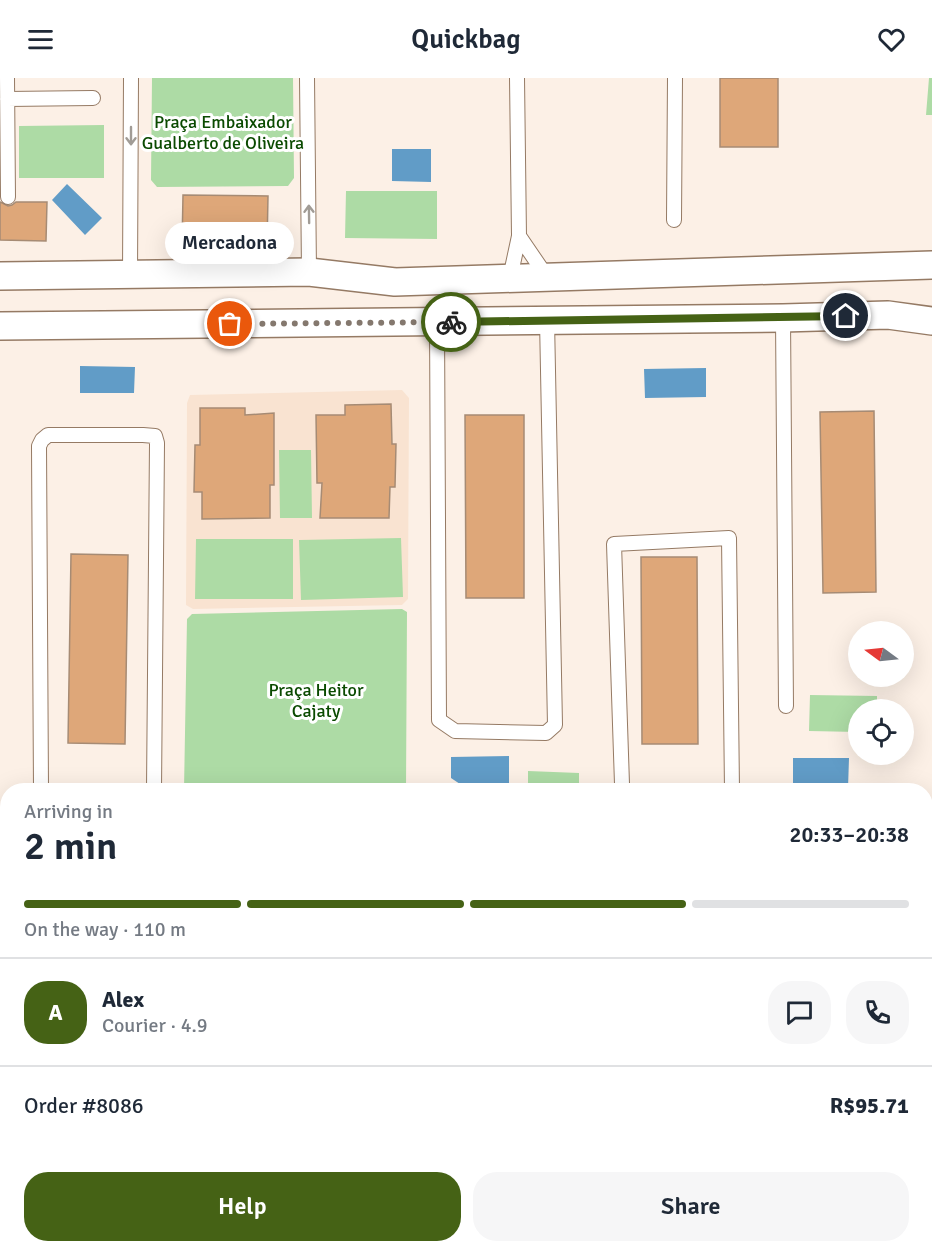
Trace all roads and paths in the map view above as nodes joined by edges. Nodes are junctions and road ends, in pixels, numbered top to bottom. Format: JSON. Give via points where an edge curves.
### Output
{"nodes":[{"id":1,"x":7,"y":78,"type":"edge"},
{"id":2,"x":131,"y":78,"type":"edge"},
{"id":3,"x":307,"y":78,"type":"edge"},
{"id":4,"x":517,"y":78,"type":"edge"},
{"id":5,"x":675,"y":78,"type":"edge"},
{"id":6,"x":93,"y":98,"type":"dead end"},
{"id":7,"x":7,"y":99,"type":"junction"},
{"id":8,"x":8,"y":197,"type":"dead end"},
{"id":9,"x":674,"y":220,"type":"dead end"},
{"id":10,"x":519,"y":236,"type":"junction"},
{"id":11,"x":932,"y":265,"type":"edge"},
{"id":12,"x":309,"y":272,"type":"junction"},
{"id":13,"x":130,"y":275,"type":"junction"},
{"id":14,"x":0,"y":276,"type":"edge"},
{"id":15,"x":546,"y":277,"type":"junction"},
{"id":16,"x":510,"y":278,"type":"junction"},
{"id":17,"x":783,"y":318,"type":"junction"},
{"id":18,"x":547,"y":320,"type":"junction"},
{"id":19,"x":932,"y":321,"type":"edge"},
{"id":20,"x":437,"y":322,"type":"junction"},
{"id":21,"x":0,"y":326,"type":"edge"},
{"id":22,"x":786,"y":706,"type":"dead end"},
{"id":23,"x":41,"y":783,"type":"edge"},
{"id":24,"x":154,"y":783,"type":"edge"},
{"id":25,"x":622,"y":783,"type":"edge"},
{"id":26,"x":732,"y":783,"type":"edge"}],
"edges":[{"from":1,"to":7,"type":"lane"},
{"from":2,"to":13,"type":"lane","one_way":true},
{"from":12,"to":3,"type":"lane","one_way":true},
{"from":4,"to":10,"type":"lane"},
{"from":5,"to":9,"type":"lane"},
{"from":6,"to":7,"type":"lane"},
{"from":7,"to":8,"type":"lane"},
{"from":10,"to":15,"type":"lane"},
{"from":10,"to":16,"type":"lane"},
{"from":11,"to":15,"type":"street"},
{"from":12,"to":13,"type":"street"},
{"from":12,"to":16,"type":"street","via":[[395,282]]},
{"from":13,"to":14,"type":"street"},
{"from":15,"to":16,"type":"street"},
{"from":17,"to":18,"type":"street"},
{"from":17,"to":19,"type":"street","via":[[888,315]]},
{"from":17,"to":22,"type":"lane"},
{"from":18,"to":20,"type":"street"},
{"from":18,"to":20,"type":"lane","via":[[555,725],[546,733],[455,731],[439,720]]},
{"from":20,"to":21,"type":"street"},
{"from":23,"to":24,"type":"lane","via":[[39,446],[48,435],[155,436]]},
{"from":25,"to":26,"type":"lane","via":[[614,543],[729,538]]}]}
